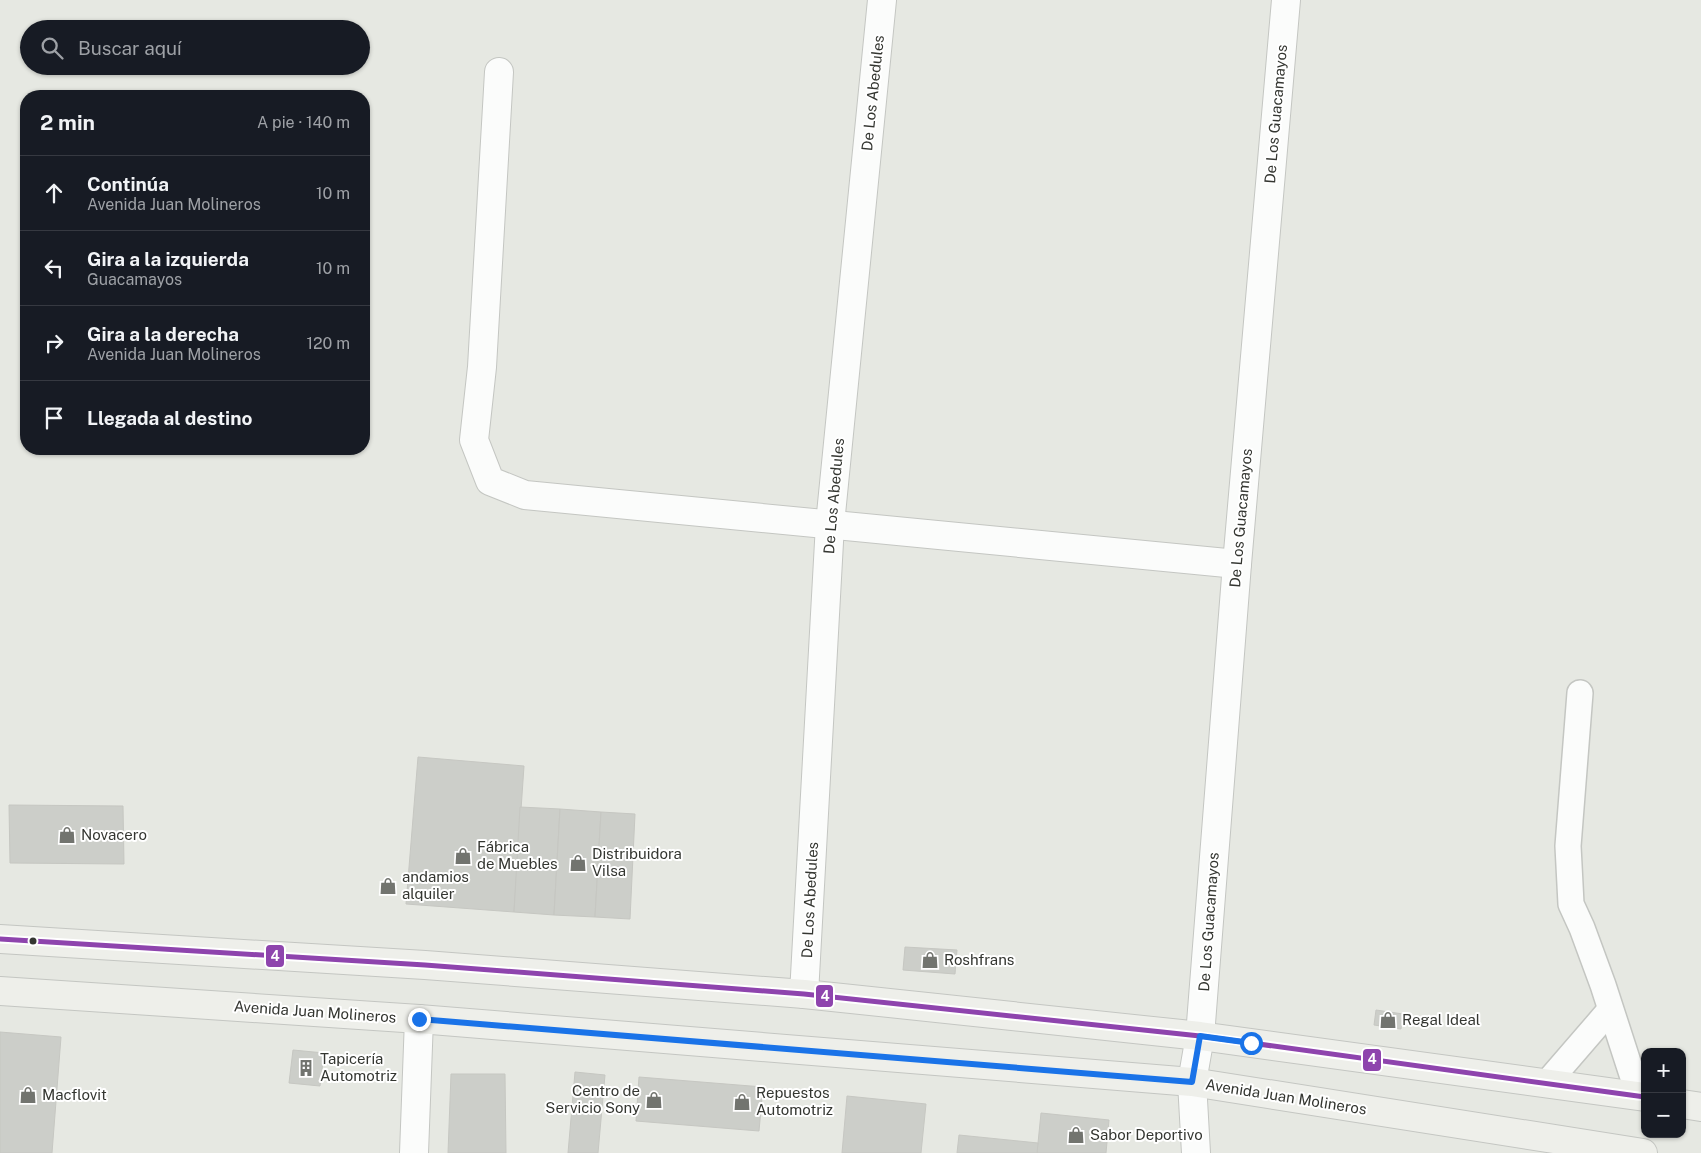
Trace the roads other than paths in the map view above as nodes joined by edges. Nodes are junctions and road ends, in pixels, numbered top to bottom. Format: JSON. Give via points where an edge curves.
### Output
{"nodes":[{"id":1,"x":882,"y":0,"type":"edge"},
{"id":2,"x":1286,"y":0,"type":"edge"},
{"id":3,"x":499,"y":72,"type":"dead end"},
{"id":4,"x":830,"y":524,"type":"junction"},
{"id":5,"x":1237,"y":564,"type":"junction"},
{"id":6,"x":1580,"y":692,"type":"dead end"},
{"id":7,"x":0,"y":939,"type":"edge"},
{"id":8,"x":0,"y":991,"type":"edge"},
{"id":9,"x":804,"y":994,"type":"junction"},
{"id":10,"x":1610,"y":1010,"type":"junction"},
{"id":11,"x":419,"y":1019,"type":"junction"},
{"id":12,"x":1200,"y":1036,"type":"junction"},
{"id":13,"x":1192,"y":1082,"type":"junction"},
{"id":14,"x":1546,"y":1084,"type":"junction"},
{"id":15,"x":1641,"y":1094,"type":"edge"},
{"id":16,"x":1641,"y":1097,"type":"edge"},
{"id":17,"x":1686,"y":1105,"type":"edge"},
{"id":18,"x":1701,"y":1107,"type":"edge"},
{"id":19,"x":414,"y":1153,"type":"edge"},
{"id":20,"x":1196,"y":1153,"type":"edge"},
{"id":21,"x":1643,"y":1153,"type":"edge"}],
"edges":[{"from":1,"to":4,"type":"street","name":"De Los Abedules"},
{"from":2,"to":5,"type":"street","name":"De Los Guacamayos"},
{"from":3,"to":4,"type":"street","via":[[482,367],[474,440],[490,481],[525,495]]},
{"from":4,"to":5,"type":"street"},
{"from":4,"to":9,"type":"street","name":"De Los Abedules"},
{"from":5,"to":12,"type":"street","name":"De Los Guacamayos"},
{"from":6,"to":10,"type":"lane","via":[[1568,846],[1571,904]]},
{"from":7,"to":9,"type":"street","via":[[425,965]]},
{"from":8,"to":11,"type":"street","name":"Avenida Juan Molineros"},
{"from":9,"to":12,"type":"street"},
{"from":10,"to":14,"type":"lane"},
{"from":10,"to":15,"type":"lane"},
{"from":11,"to":13,"type":"street","name":"Avenida Juan Molineros"},
{"from":11,"to":19,"type":"street"},
{"from":12,"to":13,"type":"street","name":"De Los Guacamayos"},
{"from":12,"to":14,"type":"street"},
{"from":13,"to":20,"type":"street","name":"De Los Guacamayos"},
{"from":13,"to":21,"type":"street","name":"Avenida Juan Molineros"},
{"from":14,"to":16,"type":"street"},
{"from":17,"to":18,"type":"street"}]}
